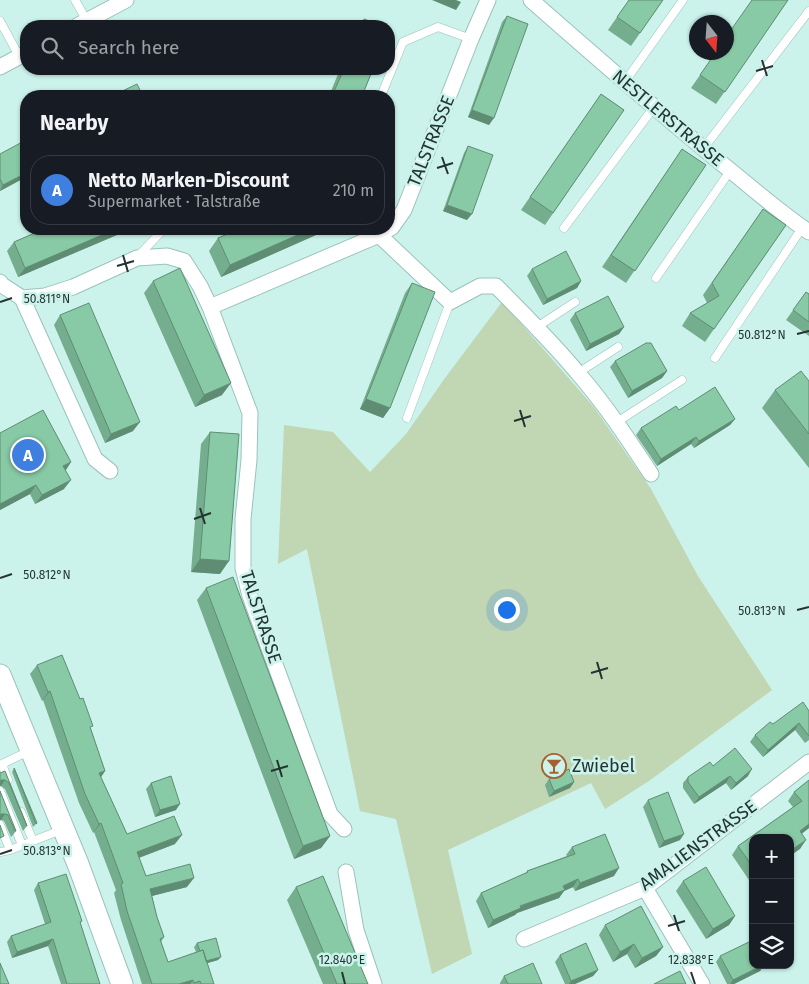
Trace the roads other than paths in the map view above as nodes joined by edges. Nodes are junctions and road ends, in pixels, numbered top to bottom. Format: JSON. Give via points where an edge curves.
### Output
{"nodes":[{"id":1,"x":75,"y":0,"type":"edge"},
{"id":2,"x":126,"y":0,"type":"edge"},
{"id":3,"x":488,"y":0,"type":"edge"},
{"id":4,"x":531,"y":0,"type":"edge"},
{"id":5,"x":683,"y":0,"type":"edge"},
{"id":6,"x":809,"y":11,"type":"edge"},
{"id":7,"x":81,"y":20,"type":"edge"},
{"id":8,"x":89,"y":20,"type":"edge"},
{"id":9,"x":0,"y":21,"type":"edge"},
{"id":10,"x":471,"y":39,"type":"junction"},
{"id":11,"x":20,"y":51,"type":"edge"},
{"id":12,"x":20,"y":57,"type":"edge"},
{"id":13,"x":395,"y":59,"type":"edge"},
{"id":14,"x":0,"y":67,"type":"edge"},
{"id":15,"x":389,"y":75,"type":"edge"},
{"id":16,"x":624,"y":82,"type":"junction"},
{"id":17,"x":382,"y":90,"type":"edge"},
{"id":18,"x":654,"y":107,"type":"junction"},
{"id":19,"x":703,"y":149,"type":"junction"},
{"id":20,"x":730,"y":170,"type":"junction"},
{"id":21,"x":395,"y":223,"type":"edge"},
{"id":22,"x":564,"y":228,"type":"dead end"},
{"id":23,"x":806,"y":230,"type":"edge"},
{"id":24,"x":158,"y":235,"type":"edge"},
{"id":25,"x":379,"y":235,"type":"joint"},
{"id":26,"x":137,"y":258,"type":"junction"},
{"id":27,"x":656,"y":278,"type":"dead end"},
{"id":28,"x":0,"y":282,"type":"edge"},
{"id":29,"x":22,"y":298,"type":"junction"},
{"id":30,"x":450,"y":302,"type":"junction"},
{"id":31,"x":575,"y":302,"type":"dead end"},
{"id":32,"x":210,"y":307,"type":"junction"},
{"id":33,"x":537,"y":327,"type":"junction"},
{"id":34,"x":618,"y":347,"type":"dead end"},
{"id":35,"x":714,"y":358,"type":"dead end"},
{"id":36,"x":578,"y":373,"type":"junction"},
{"id":37,"x":682,"y":380,"type":"dead end"},
{"id":38,"x":407,"y":418,"type":"dead end"},
{"id":39,"x":617,"y":422,"type":"junction"},
{"id":40,"x":110,"y":471,"type":"dead end"},
{"id":41,"x":651,"y":474,"type":"dead end"},
{"id":42,"x":0,"y":675,"type":"edge"},
{"id":43,"x":31,"y":750,"type":"junction"},
{"id":44,"x":809,"y":762,"type":"edge"},
{"id":45,"x":1,"y":764,"type":"edge"},
{"id":46,"x":12,"y":789,"type":"edge"},
{"id":47,"x":0,"y":791,"type":"edge"},
{"id":48,"x":19,"y":806,"type":"edge"},
{"id":49,"x":0,"y":825,"type":"edge"},
{"id":50,"x":64,"y":829,"type":"junction"},
{"id":51,"x":344,"y":829,"type":"dead end"},
{"id":52,"x":33,"y":840,"type":"junction"},
{"id":53,"x":22,"y":845,"type":"junction"},
{"id":54,"x":10,"y":850,"type":"junction"},
{"id":55,"x":0,"y":852,"type":"edge"},
{"id":56,"x":346,"y":872,"type":"dead end"},
{"id":57,"x":645,"y":888,"type":"junction"},
{"id":58,"x":524,"y":939,"type":"dead end"},
{"id":59,"x":122,"y":984,"type":"edge"},
{"id":60,"x":374,"y":984,"type":"edge"},
{"id":61,"x":702,"y":984,"type":"edge"}],
"edges":[{"from":1,"to":7,"type":"lane"},
{"from":2,"to":8,"type":"street"},
{"from":3,"to":10,"type":"street","name":"TALSTRASSE"},
{"from":4,"to":16,"type":"street","name":"NESTLERSTRASSE"},
{"from":5,"to":16,"type":"lane"},
{"from":6,"to":19,"type":"lane"},
{"from":9,"to":11,"type":"lane"},
{"from":10,"to":13,"type":"lane","via":[[438,27],[402,42]]},
{"from":10,"to":21,"type":"street","name":"TALSTRASSE","via":[[404,210]]},
{"from":12,"to":14,"type":"street"},
{"from":15,"to":17,"type":"lane"},
{"from":16,"to":18,"type":"street","name":"NESTLERSTRASSE"},
{"from":18,"to":19,"type":"street","name":"NESTLERSTRASSE"},
{"from":18,"to":22,"type":"lane"},
{"from":19,"to":20,"type":"street","name":"NESTLERSTRASSE"},
{"from":20,"to":23,"type":"street","name":"NESTLERSTRASSE"},
{"from":20,"to":27,"type":"lane"},
{"from":23,"to":35,"type":"lane"},
{"from":24,"to":26,"type":"lane","name":"TALSTRASSE"},
{"from":25,"to":30,"type":"street"},
{"from":25,"to":32,"type":"street","name":"TALSTRASSE"},
{"from":26,"to":29,"type":"street","name":"TALSTRASSE","via":[[45,296]]},
{"from":26,"to":32,"type":"street","name":"TALSTRASSE","via":[[167,256],[184,261]]},
{"from":28,"to":29,"type":"street"},
{"from":29,"to":40,"type":"street","via":[[95,459]]},
{"from":30,"to":33,"type":"street","via":[[480,286],[496,286]]},
{"from":30,"to":38,"type":"lane"},
{"from":31,"to":33,"type":"lane"},
{"from":32,"to":51,"type":"street","name":"TALSTRASSE","via":[[250,413],[243,519],[243,558],[250,596],[330,814]]},
{"from":33,"to":36,"type":"street"},
{"from":34,"to":36,"type":"lane"},
{"from":36,"to":39,"type":"street"},
{"from":37,"to":39,"type":"lane"},
{"from":39,"to":41,"type":"street"},
{"from":42,"to":43,"type":"main road"},
{"from":43,"to":45,"type":"lane"},
{"from":43,"to":50,"type":"main road"},
{"from":44,"to":57,"type":"street","name":"AMALIENSTRASSE"},
{"from":45,"to":46,"type":"lane"},
{"from":47,"to":53,"type":"lane"},
{"from":48,"to":52,"type":"lane"},
{"from":49,"to":54,"type":"lane"},
{"from":50,"to":52,"type":"lane"},
{"from":50,"to":59,"type":"main road"},
{"from":52,"to":53,"type":"lane"},
{"from":53,"to":54,"type":"lane"},
{"from":54,"to":55,"type":"lane"},
{"from":56,"to":60,"type":"street","via":[[356,930]]},
{"from":57,"to":58,"type":"street","name":"AMALIENSTRASSE"},
{"from":57,"to":61,"type":"street"}]}
